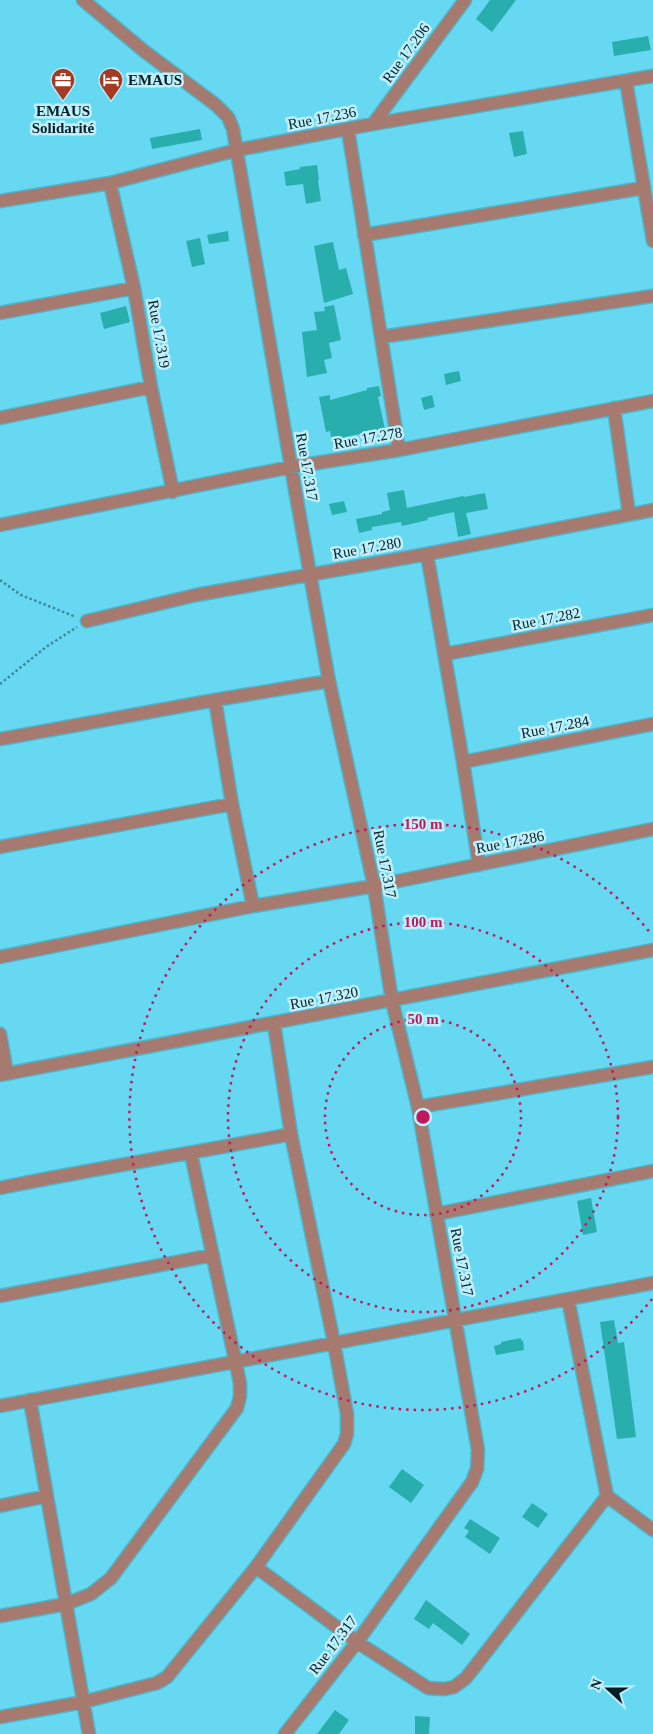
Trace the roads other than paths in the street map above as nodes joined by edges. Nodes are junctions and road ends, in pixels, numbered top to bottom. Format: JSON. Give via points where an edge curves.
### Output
{"nodes":[{"id":1,"x":83,"y":0,"type":"edge"},
{"id":2,"x":465,"y":0,"type":"edge"},
{"id":3,"x":653,"y":76,"type":"edge"},
{"id":4,"x":626,"y":81,"type":"junction"},
{"id":5,"x":373,"y":124,"type":"junction"},
{"id":6,"x":348,"y":130,"type":"junction"},
{"id":7,"x":237,"y":150,"type":"junction"},
{"id":8,"x":110,"y":183,"type":"junction"},
{"id":9,"x":643,"y":188,"type":"junction"},
{"id":10,"x":0,"y":201,"type":"edge"},
{"id":11,"x":364,"y":235,"type":"junction"},
{"id":12,"x":653,"y":241,"type":"edge"},
{"id":13,"x":134,"y":288,"type":"junction"},
{"id":14,"x":653,"y":296,"type":"edge"},
{"id":15,"x":0,"y":313,"type":"edge"},
{"id":16,"x":381,"y":337,"type":"junction"},
{"id":17,"x":152,"y":387,"type":"junction"},
{"id":18,"x":653,"y":401,"type":"edge"},
{"id":19,"x":614,"y":408,"type":"junction"},
{"id":20,"x":0,"y":418,"type":"edge"},
{"id":21,"x":399,"y":450,"type":"junction"},
{"id":22,"x":291,"y":467,"type":"junction"},
{"id":23,"x":173,"y":492,"type":"junction"},
{"id":24,"x":653,"y":510,"type":"edge"},
{"id":25,"x":629,"y":514,"type":"junction"},
{"id":26,"x":0,"y":525,"type":"edge"},
{"id":27,"x":427,"y":554,"type":"junction"},
{"id":28,"x":310,"y":574,"type":"junction"},
{"id":29,"x":653,"y":615,"type":"edge"},
{"id":30,"x":87,"y":621,"type":"road end"},
{"id":31,"x":445,"y":654,"type":"junction"},
{"id":32,"x":330,"y":681,"type":"junction"},
{"id":33,"x":215,"y":700,"type":"junction"},
{"id":34,"x":653,"y":724,"type":"edge"},
{"id":35,"x":0,"y":740,"type":"edge"},
{"id":36,"x":463,"y":762,"type":"junction"},
{"id":37,"x":232,"y":804,"type":"junction"},
{"id":38,"x":653,"y":829,"type":"edge"},
{"id":39,"x":0,"y":847,"type":"edge"},
{"id":40,"x":479,"y":865,"type":"junction"},
{"id":41,"x":374,"y":886,"type":"junction"},
{"id":42,"x":252,"y":906,"type":"junction"},
{"id":43,"x":653,"y":950,"type":"edge"},
{"id":44,"x":0,"y":957,"type":"edge"},
{"id":45,"x":392,"y":1001,"type":"junction"},
{"id":46,"x":274,"y":1024,"type":"junction"},
{"id":47,"x":0,"y":1034,"type":"edge"},
{"id":48,"x":653,"y":1067,"type":"edge"},
{"id":49,"x":3,"y":1074,"type":"edge"},
{"id":50,"x":418,"y":1107,"type":"junction"},
{"id":51,"x":291,"y":1134,"type":"junction"},
{"id":52,"x":191,"y":1154,"type":"junction"},
{"id":53,"x":653,"y":1171,"type":"edge"},
{"id":54,"x":0,"y":1188,"type":"edge"},
{"id":55,"x":436,"y":1214,"type":"junction"},
{"id":56,"x":213,"y":1254,"type":"junction"},
{"id":57,"x":653,"y":1283,"type":"edge"},
{"id":58,"x":0,"y":1296,"type":"edge"},
{"id":59,"x":568,"y":1299,"type":"junction"},
{"id":60,"x":456,"y":1320,"type":"junction"},
{"id":61,"x":334,"y":1343,"type":"junction"},
{"id":62,"x":235,"y":1362,"type":"junction"},
{"id":63,"x":30,"y":1400,"type":"junction"},
{"id":64,"x":0,"y":1406,"type":"edge"},
{"id":65,"x":47,"y":1496,"type":"junction"},
{"id":66,"x":607,"y":1496,"type":"junction"},
{"id":67,"x":0,"y":1506,"type":"edge"},
{"id":68,"x":653,"y":1530,"type":"edge"},
{"id":69,"x":256,"y":1567,"type":"junction"},
{"id":70,"x":66,"y":1604,"type":"junction"},
{"id":71,"x":0,"y":1616,"type":"edge"},
{"id":72,"x":357,"y":1642,"type":"junction"},
{"id":73,"x":83,"y":1702,"type":"junction"},
{"id":74,"x":0,"y":1717,"type":"edge"},
{"id":75,"x":89,"y":1734,"type":"edge"},
{"id":76,"x":285,"y":1734,"type":"edge"}],
"edges":[{"from":1,"to":7,"type":"street","name":"Rue 17.317","via":[[216,105],[228,117]]},
{"from":2,"to":5,"type":"street","name":"Rue 17.206"},
{"from":3,"to":4,"type":"street","name":"Rue 17.236"},
{"from":4,"to":5,"type":"street","name":"Rue 17.236"},
{"from":4,"to":9,"type":"street"},
{"from":5,"to":6,"type":"street","name":"Rue 17.236"},
{"from":6,"to":7,"type":"street","name":"Rue 17.236"},
{"from":6,"to":11,"type":"street"},
{"from":7,"to":8,"type":"street","name":"Rue 17.236"},
{"from":7,"to":22,"type":"street","name":"Rue 17.317"},
{"from":8,"to":10,"type":"street","name":"Rue 17.236"},
{"from":8,"to":13,"type":"street","name":"Rue 17.319"},
{"from":9,"to":11,"type":"street"},
{"from":9,"to":12,"type":"street"},
{"from":11,"to":16,"type":"street"},
{"from":13,"to":15,"type":"street"},
{"from":13,"to":17,"type":"street","name":"Rue 17.319"},
{"from":14,"to":16,"type":"street"},
{"from":16,"to":21,"type":"street"},
{"from":17,"to":20,"type":"street"},
{"from":17,"to":23,"type":"street","name":"Rue 17.319"},
{"from":18,"to":19,"type":"street","name":"Rue 17.278"},
{"from":19,"to":21,"type":"street","name":"Rue 17.278"},
{"from":19,"to":25,"type":"street"},
{"from":21,"to":22,"type":"street","name":"Rue 17.278"},
{"from":22,"to":23,"type":"street","name":"Rue 17.278"},
{"from":22,"to":28,"type":"street","name":"Rue 17.317"},
{"from":23,"to":26,"type":"street","name":"Rue 17.278"},
{"from":24,"to":25,"type":"street","name":"Rue 17.280"},
{"from":25,"to":27,"type":"street","name":"Rue 17.280"},
{"from":27,"to":28,"type":"street","name":"Rue 17.280"},
{"from":27,"to":31,"type":"street"},
{"from":28,"to":30,"type":"street","name":"Rue 17.280","via":[[196,595]]},
{"from":28,"to":32,"type":"street","name":"Rue 17.317"},
{"from":29,"to":31,"type":"street","name":"Rue 17.282"},
{"from":31,"to":36,"type":"street"},
{"from":32,"to":33,"type":"street"},
{"from":32,"to":41,"type":"street","name":"Rue 17.317"},
{"from":33,"to":35,"type":"street"},
{"from":33,"to":37,"type":"street"},
{"from":34,"to":36,"type":"street","name":"Rue 17.284"},
{"from":36,"to":40,"type":"street"},
{"from":37,"to":39,"type":"street"},
{"from":37,"to":42,"type":"street"},
{"from":38,"to":40,"type":"street","name":"Rue 17.286"},
{"from":40,"to":41,"type":"street","name":"Rue 17.286"},
{"from":41,"to":42,"type":"street","name":"Rue 17.286"},
{"from":41,"to":45,"type":"street","name":"Rue 17.317"},
{"from":42,"to":44,"type":"street","name":"Rue 17.286"},
{"from":43,"to":45,"type":"street","name":"Rue 17.320"},
{"from":45,"to":46,"type":"street","name":"Rue 17.320"},
{"from":45,"to":50,"type":"street","name":"Rue 17.317"},
{"from":46,"to":49,"type":"street","name":"Rue 17.320"},
{"from":46,"to":51,"type":"street"},
{"from":47,"to":49,"type":"street"},
{"from":48,"to":50,"type":"street"},
{"from":50,"to":55,"type":"street","name":"Rue 17.317"},
{"from":51,"to":52,"type":"street"},
{"from":51,"to":61,"type":"street"},
{"from":52,"to":54,"type":"street"},
{"from":52,"to":56,"type":"street"},
{"from":53,"to":55,"type":"street"},
{"from":55,"to":60,"type":"street","name":"Rue 17.317"},
{"from":56,"to":58,"type":"street"},
{"from":56,"to":62,"type":"street"},
{"from":57,"to":59,"type":"street"},
{"from":59,"to":60,"type":"street"},
{"from":59,"to":66,"type":"street"},
{"from":60,"to":61,"type":"street"},
{"from":60,"to":72,"type":"street","name":"Rue 17.317","via":[[478,1450],[477,1469],[472,1482]]},
{"from":61,"to":62,"type":"street"},
{"from":61,"to":69,"type":"street","via":[[348,1434],[338,1454]]},
{"from":62,"to":63,"type":"street"},
{"from":62,"to":70,"type":"street","via":[[240,1383],[237,1408],[111,1578],[91,1594]]},
{"from":63,"to":64,"type":"street"},
{"from":63,"to":65,"type":"street"},
{"from":65,"to":67,"type":"street"},
{"from":65,"to":70,"type":"street"},
{"from":66,"to":68,"type":"street"},
{"from":66,"to":72,"type":"street","via":[[466,1678],[454,1686],[428,1688]]},
{"from":69,"to":72,"type":"street"},
{"from":69,"to":73,"type":"street","via":[[167,1677],[157,1683]]},
{"from":70,"to":71,"type":"street"},
{"from":70,"to":73,"type":"street"},
{"from":72,"to":76,"type":"street","name":"Rue 17.317"},
{"from":73,"to":74,"type":"street"},
{"from":73,"to":75,"type":"street"}]}
